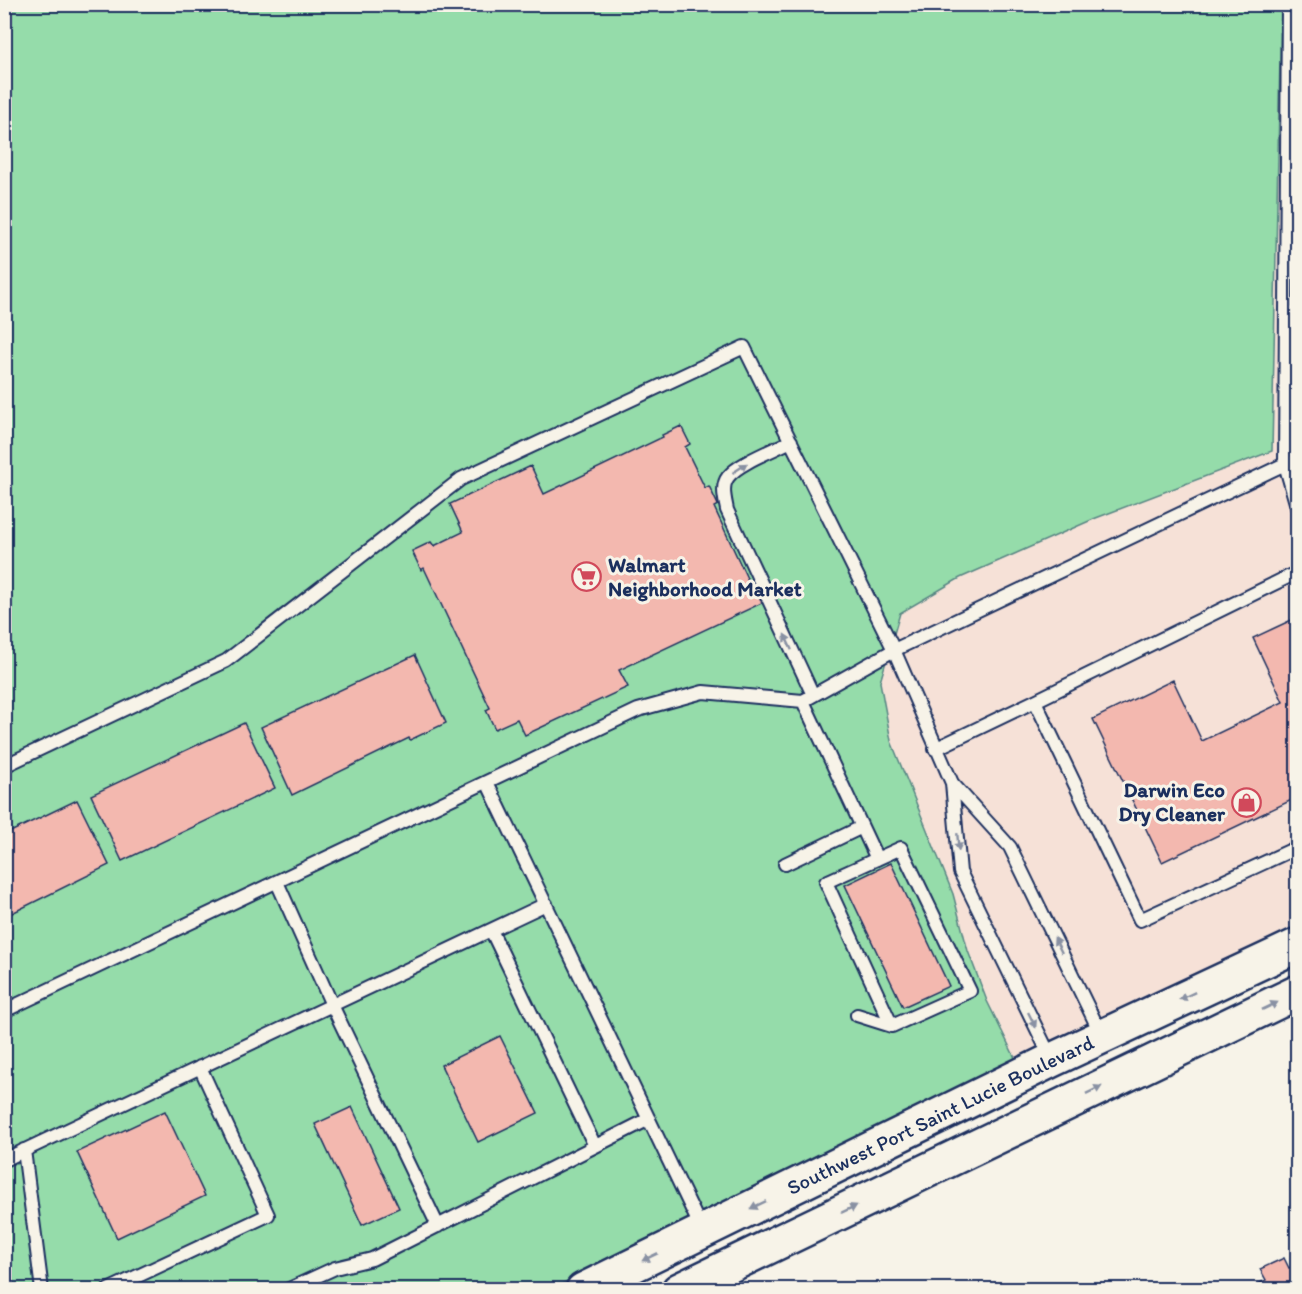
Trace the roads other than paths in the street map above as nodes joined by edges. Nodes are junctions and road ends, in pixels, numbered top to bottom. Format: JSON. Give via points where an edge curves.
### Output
{"nodes":[{"id":1,"x":1288,"y":4,"type":"edge"},
{"id":2,"x":1292,"y":145,"type":"edge"},
{"id":3,"x":1292,"y":340,"type":"edge"},
{"id":4,"x":790,"y":441,"type":"junction"},
{"id":5,"x":1291,"y":462,"type":"edge"},
{"id":6,"x":1298,"y":510,"type":"edge"},
{"id":7,"x":1298,"y":572,"type":"edge"},
{"id":8,"x":894,"y":650,"type":"junction"},
{"id":9,"x":808,"y":698,"type":"junction"},
{"id":10,"x":1035,"y":701,"type":"junction"},
{"id":11,"x":936,"y":749,"type":"junction"},
{"id":12,"x":4,"y":766,"type":"edge"},
{"id":13,"x":488,"y":782,"type":"junction"},
{"id":14,"x":952,"y":783,"type":"junction"},
{"id":15,"x":862,"y":827,"type":"junction"},
{"id":16,"x":1298,"y":846,"type":"edge"},
{"id":17,"x":878,"y":859,"type":"junction"},
{"id":18,"x":785,"y":864,"type":"dead end"},
{"id":19,"x":277,"y":882,"type":"junction"},
{"id":20,"x":546,"y":904,"type":"junction"},
{"id":21,"x":491,"y":930,"type":"junction"},
{"id":22,"x":1298,"y":945,"type":"edge"},
{"id":23,"x":1298,"y":993,"type":"edge"},
{"id":24,"x":332,"y":1005,"type":"junction"},
{"id":25,"x":4,"y":1011,"type":"edge"},
{"id":26,"x":857,"y":1016,"type":"dead end"},
{"id":27,"x":892,"y":1026,"type":"junction"},
{"id":28,"x":1102,"y":1036,"type":"junction"},
{"id":29,"x":1052,"y":1060,"type":"junction"},
{"id":30,"x":200,"y":1067,"type":"junction"},
{"id":31,"x":1041,"y":1115,"type":"junction"},
{"id":32,"x":649,"y":1119,"type":"junction"},
{"id":33,"x":595,"y":1146,"type":"junction"},
{"id":34,"x":24,"y":1150,"type":"junction"},
{"id":35,"x":4,"y":1160,"type":"edge"},
{"id":36,"x":438,"y":1226,"type":"junction"},
{"id":37,"x":703,"y":1232,"type":"junction"},
{"id":38,"x":42,"y":1290,"type":"edge"},
{"id":39,"x":108,"y":1290,"type":"edge"},
{"id":40,"x":287,"y":1290,"type":"edge"},
{"id":41,"x":583,"y":1290,"type":"edge"},
{"id":42,"x":679,"y":1290,"type":"edge"}],
"edges":[{"from":1,"to":2,"type":"lane"},
{"from":2,"to":3,"type":"lane"},
{"from":3,"to":5,"type":"lane"},
{"from":4,"to":8,"type":"lane"},
{"from":9,"to":4,"type":"lane","one_way":true,"via":[[727,510],[723,491],[727,478],[737,469]]},
{"from":4,"to":12,"type":"lane","via":[[744,348],[461,479],[226,662]]},
{"from":5,"to":6,"type":"lane"},
{"from":5,"to":8,"type":"lane"},
{"from":7,"to":10,"type":"lane"},
{"from":8,"to":9,"type":"lane"},
{"from":8,"to":11,"type":"lane"},
{"from":9,"to":13,"type":"lane","via":[[703,692],[638,710]]},
{"from":9,"to":15,"type":"lane"},
{"from":10,"to":11,"type":"lane"},
{"from":10,"to":16,"type":"lane","via":[[1140,920]]},
{"from":11,"to":14,"type":"lane"},
{"from":13,"to":19,"type":"lane"},
{"from":13,"to":20,"type":"lane"},
{"from":28,"to":14,"type":"lane","one_way":true,"via":[[1010,847]]},
{"from":14,"to":29,"type":"lane","one_way":true,"via":[[960,872]]},
{"from":15,"to":17,"type":"lane"},
{"from":15,"to":18,"type":"lane"},
{"from":17,"to":27,"type":"lane","via":[[826,882]]},
{"from":17,"to":27,"type":"lane","via":[[901,848],[970,990]]},
{"from":19,"to":24,"type":"lane"},
{"from":19,"to":25,"type":"lane"},
{"from":20,"to":21,"type":"lane"},
{"from":20,"to":32,"type":"lane"},
{"from":21,"to":24,"type":"lane"},
{"from":21,"to":33,"type":"lane"},
{"from":22,"to":28,"type":"main road","name":"Southwest Port Saint Lucie Boulevard","one_way":true},
{"from":31,"to":23,"type":"main road","name":"Southwest Port Saint Lucie Boulevard","one_way":true},
{"from":24,"to":30,"type":"lane"},
{"from":24,"to":36,"type":"lane"},
{"from":26,"to":27,"type":"lane"},
{"from":28,"to":29,"type":"main road","name":"Southwest Port Saint Lucie Boulevard"},
{"from":28,"to":31,"type":"main road"},
{"from":29,"to":37,"type":"main road","name":"Southwest Port Saint Lucie Boulevard","one_way":true},
{"from":30,"to":34,"type":"lane"},
{"from":30,"to":39,"type":"lane","via":[[268,1215]]},
{"from":42,"to":31,"type":"main road","name":"Southwest Port Saint Lucie Boulevard","one_way":true},
{"from":32,"to":33,"type":"lane"},
{"from":32,"to":37,"type":"lane"},
{"from":33,"to":36,"type":"lane"},
{"from":34,"to":35,"type":"lane"},
{"from":34,"to":38,"type":"lane"},
{"from":36,"to":40,"type":"lane","via":[[372,1259],[335,1268]]},
{"from":37,"to":41,"type":"main road","name":"Southwest Port Saint Lucie Boulevard","one_way":true}]}
